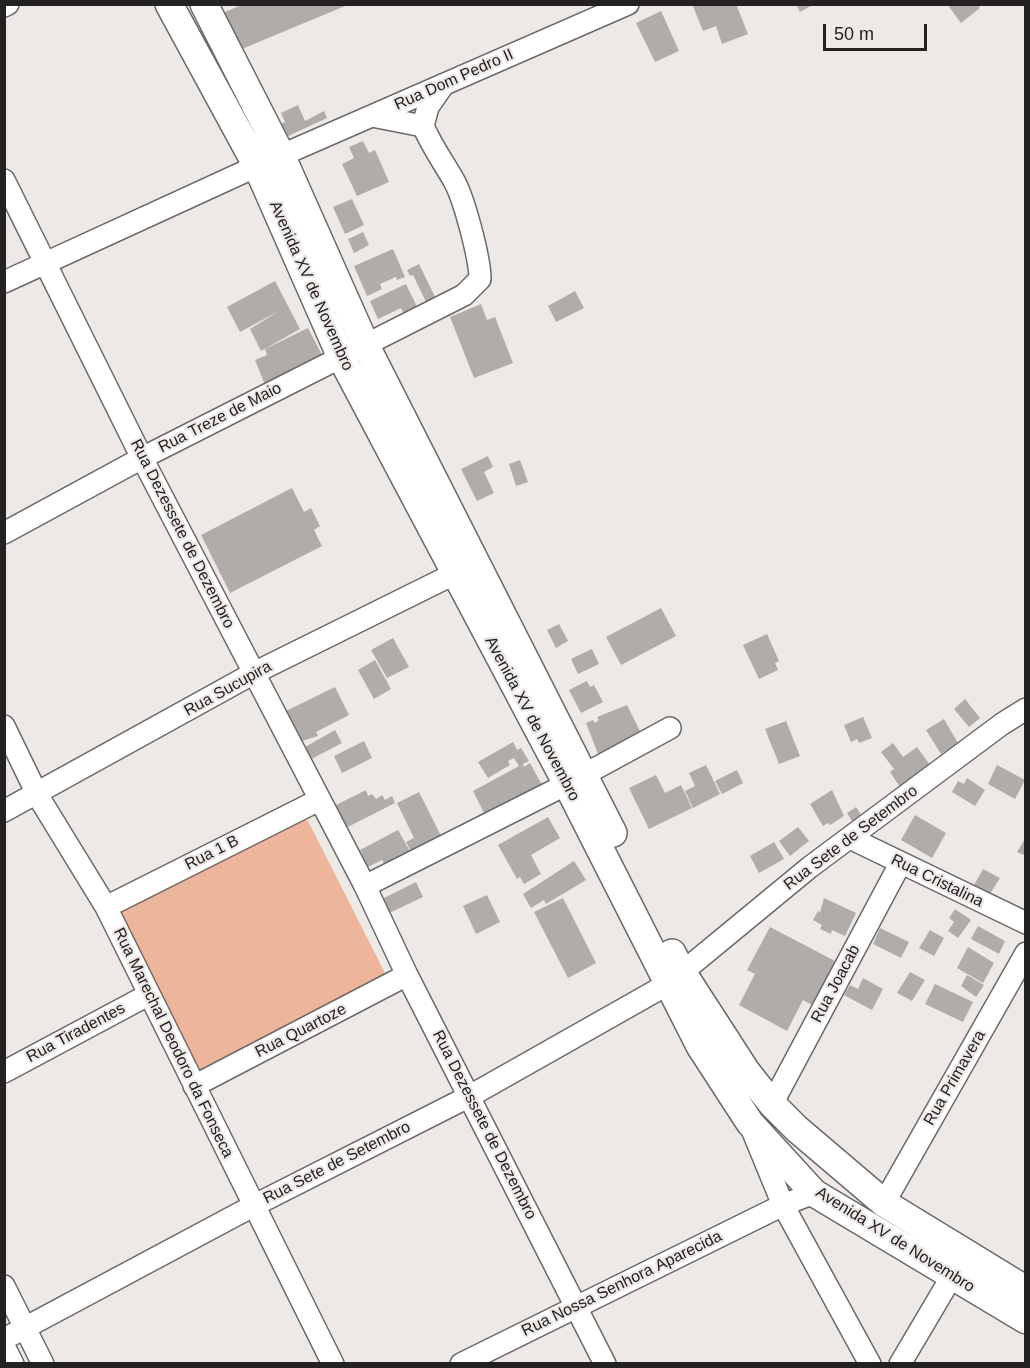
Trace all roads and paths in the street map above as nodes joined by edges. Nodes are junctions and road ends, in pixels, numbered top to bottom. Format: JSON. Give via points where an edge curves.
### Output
{"nodes":[{"id":1,"x":169,"y":4,"type":"edge"},
{"id":2,"x":204,"y":4,"type":"edge"},
{"id":3,"x":628,"y":4,"type":"edge"},
{"id":4,"x":444,"y":84,"type":"junction"},
{"id":5,"x":372,"y":116,"type":"junction"},
{"id":6,"x":423,"y":126,"type":"junction"},
{"id":7,"x":269,"y":160,"type":"junction"},
{"id":8,"x":4,"y":180,"type":"edge"},
{"id":9,"x":46,"y":263,"type":"junction"},
{"id":10,"x":4,"y":282,"type":"edge"},
{"id":11,"x":365,"y":344,"type":"junction"},
{"id":12,"x":342,"y":357,"type":"junction"},
{"id":13,"x":142,"y":458,"type":"junction"},
{"id":14,"x":4,"y":533,"type":"edge"},
{"id":15,"x":466,"y":568,"type":"junction"},
{"id":16,"x":254,"y":673,"type":"junction"},
{"id":17,"x":1026,"y":710,"type":"edge"},
{"id":18,"x":4,"y":726,"type":"edge"},
{"id":19,"x":670,"y":728,"type":"dead end"},
{"id":20,"x":576,"y":779,"type":"junction"},
{"id":21,"x":37,"y":794,"type":"junction"},
{"id":22,"x":319,"y":800,"type":"junction"},
{"id":23,"x":4,"y":811,"type":"edge"},
{"id":24,"x":850,"y":838,"type":"junction"},
{"id":25,"x":900,"y":864,"type":"junction"},
{"id":26,"x":365,"y":886,"type":"junction"},
{"id":27,"x":106,"y":907,"type":"junction"},
{"id":28,"x":1026,"y":924,"type":"edge"},
{"id":29,"x":1026,"y":954,"type":"edge"},
{"id":30,"x":407,"y":975,"type":"junction"},
{"id":31,"x":675,"y":978,"type":"junction"},
{"id":32,"x":148,"y":995,"type":"junction"},
{"id":33,"x":4,"y":1072,"type":"edge"},
{"id":34,"x":194,"y":1086,"type":"junction"},
{"id":35,"x":470,"y":1096,"type":"junction"},
{"id":36,"x":772,"y":1104,"type":"junction"},
{"id":37,"x":750,"y":1123,"type":"junction"},
{"id":38,"x":814,"y":1192,"type":"junction"},
{"id":39,"x":884,"y":1203,"type":"junction"},
{"id":40,"x":783,"y":1205,"type":"junction"},
{"id":41,"x":253,"y":1206,"type":"junction"},
{"id":42,"x":952,"y":1276,"type":"junction"},
{"id":43,"x":1023,"y":1281,"type":"edge"},
{"id":44,"x":4,"y":1286,"type":"edge"},
{"id":45,"x":577,"y":1307,"type":"junction"},
{"id":46,"x":1026,"y":1320,"type":"edge"},
{"id":47,"x":26,"y":1328,"type":"junction"},
{"id":48,"x":4,"y":1339,"type":"edge"},
{"id":49,"x":4,"y":1346,"type":"edge"},
{"id":50,"x":13,"y":1364,"type":"edge"},
{"id":51,"x":44,"y":1364,"type":"edge"},
{"id":52,"x":333,"y":1364,"type":"edge"},
{"id":53,"x":461,"y":1364,"type":"edge"},
{"id":54,"x":605,"y":1364,"type":"edge"},
{"id":55,"x":870,"y":1364,"type":"edge"},
{"id":56,"x":900,"y":1364,"type":"edge"}],
"edges":[{"from":1,"to":7,"type":"main road","name":"Avenida XV de Novembro"},
{"from":2,"to":7,"type":"main road","name":"Avenida XV de Novembro"},
{"from":3,"to":4,"type":"street","name":"Rua Dom Pedro II"},
{"from":4,"to":5,"type":"street","name":"Rua Dom Pedro II"},
{"from":4,"to":6,"type":"street","via":[[428,107]]},
{"from":5,"to":6,"type":"street"},
{"from":5,"to":7,"type":"street","name":"Rua Dom Pedro II"},
{"from":6,"to":11,"type":"street","name":"Rua Treze de Maio","via":[[437,157],[455,181],[480,264],[480,279],[464,295]]},
{"from":7,"to":9,"type":"street","name":"Rua Dom Pedro II"},
{"from":7,"to":11,"type":"main road","name":"Avenida XV de Novembro"},
{"from":7,"to":12,"type":"main road","name":"Avenida XV de Novembro"},
{"from":8,"to":9,"type":"street","name":"Rua Dezessete de Dezembro"},
{"from":9,"to":10,"type":"street","name":"Rua Dom Pedro II"},
{"from":9,"to":13,"type":"street","name":"Rua Dezessete de Dezembro"},
{"from":11,"to":12,"type":"street","name":"Rua Treze de Maio"},
{"from":11,"to":15,"type":"main road","name":"Avenida XV de Novembro"},
{"from":12,"to":13,"type":"street","name":"Rua Treze de Maio"},
{"from":12,"to":15,"type":"main road","name":"Avenida XV de Novembro"},
{"from":13,"to":14,"type":"street","name":"Rua Treze de Maio"},
{"from":13,"to":16,"type":"street","name":"Rua Dezessete de Dezembro"},
{"from":15,"to":16,"type":"street","name":"Rua Sucupira"},
{"from":15,"to":20,"type":"main road","name":"Avenida XV de Novembro"},
{"from":16,"to":21,"type":"street","name":"Rua Sucupira"},
{"from":16,"to":22,"type":"street","name":"Rua Dezessete de Dezembro"},
{"from":17,"to":24,"type":"street","name":"Rua Sete de Setembro"},
{"from":18,"to":21,"type":"street","name":"Rua Marechal Deodoro da Fonseca"},
{"from":19,"to":20,"type":"street"},
{"from":20,"to":26,"type":"street"},
{"from":20,"to":31,"type":"main road","name":"Avenida XV de Novembro"},
{"from":21,"to":23,"type":"street","name":"Rua Sucupira"},
{"from":21,"to":27,"type":"street","name":"Rua Marechal Deodoro da Fonseca"},
{"from":22,"to":26,"type":"street","name":"Rua Dezessete de Dezembro"},
{"from":22,"to":27,"type":"street","name":"Rua 1 B"},
{"from":24,"to":25,"type":"street","name":"Rua Cristalina"},
{"from":24,"to":31,"type":"street","name":"Rua Sete de Setembro"},
{"from":25,"to":28,"type":"street","name":"Rua Cristalina"},
{"from":25,"to":36,"type":"street","name":"Rua Joacab"},
{"from":26,"to":30,"type":"street","name":"Rua Dezessete de Dezembro"},
{"from":27,"to":32,"type":"street","name":"Rua Marechal Deodoro da Fonseca"},
{"from":29,"to":39,"type":"street","name":"Rua Primavera"},
{"from":30,"to":34,"type":"street","name":"Rua Quartoze"},
{"from":30,"to":35,"type":"street","name":"Rua Dezessete de Dezembro"},
{"from":31,"to":35,"type":"street","name":"Rua Sete de Setembro"},
{"from":31,"to":36,"type":"main road","name":"Avenida XV de Novembro"},
{"from":31,"to":37,"type":"main road","name":"Avenida XV de Novembro","via":[[700,1046]]},
{"from":32,"to":33,"type":"street","name":"Rua Tiradentes"},
{"from":32,"to":34,"type":"street","name":"Rua Marechal Deodoro da Fonseca"},
{"from":34,"to":41,"type":"street","name":"Rua Marechal Deodoro da Fonseca"},
{"from":35,"to":41,"type":"street","name":"Rua Sete de Setembro"},
{"from":35,"to":45,"type":"street","name":"Rua Dezessete de Dezembro"},
{"from":36,"to":39,"type":"main road","name":"Avenida XV de Novembro"},
{"from":37,"to":38,"type":"main road","name":"Avenida XV de Novembro"},
{"from":37,"to":40,"type":"street"},
{"from":38,"to":40,"type":"street","name":"Rua Nossa Senhora Aparecida"},
{"from":38,"to":42,"type":"main road","name":"Avenida XV de Novembro"},
{"from":39,"to":43,"type":"main road","name":"Avenida XV de Novembro"},
{"from":40,"to":45,"type":"street","name":"Rua Nossa Senhora Aparecida"},
{"from":40,"to":55,"type":"street"},
{"from":41,"to":47,"type":"street","name":"Rua Sete de Setembro"},
{"from":41,"to":52,"type":"street","name":"Rua Marechal Deodoro da Fonseca"},
{"from":42,"to":46,"type":"main road","name":"Avenida XV de Novembro"},
{"from":42,"to":56,"type":"street"},
{"from":44,"to":47,"type":"street"},
{"from":45,"to":53,"type":"street","name":"Rua Nossa Senhora Aparecida"},
{"from":45,"to":54,"type":"street","name":"Rua Dezessete de Dezembro"},
{"from":47,"to":48,"type":"street","name":"Rua Sete de Setembro"},
{"from":47,"to":51,"type":"street"},
{"from":49,"to":50,"type":"street"}]}
